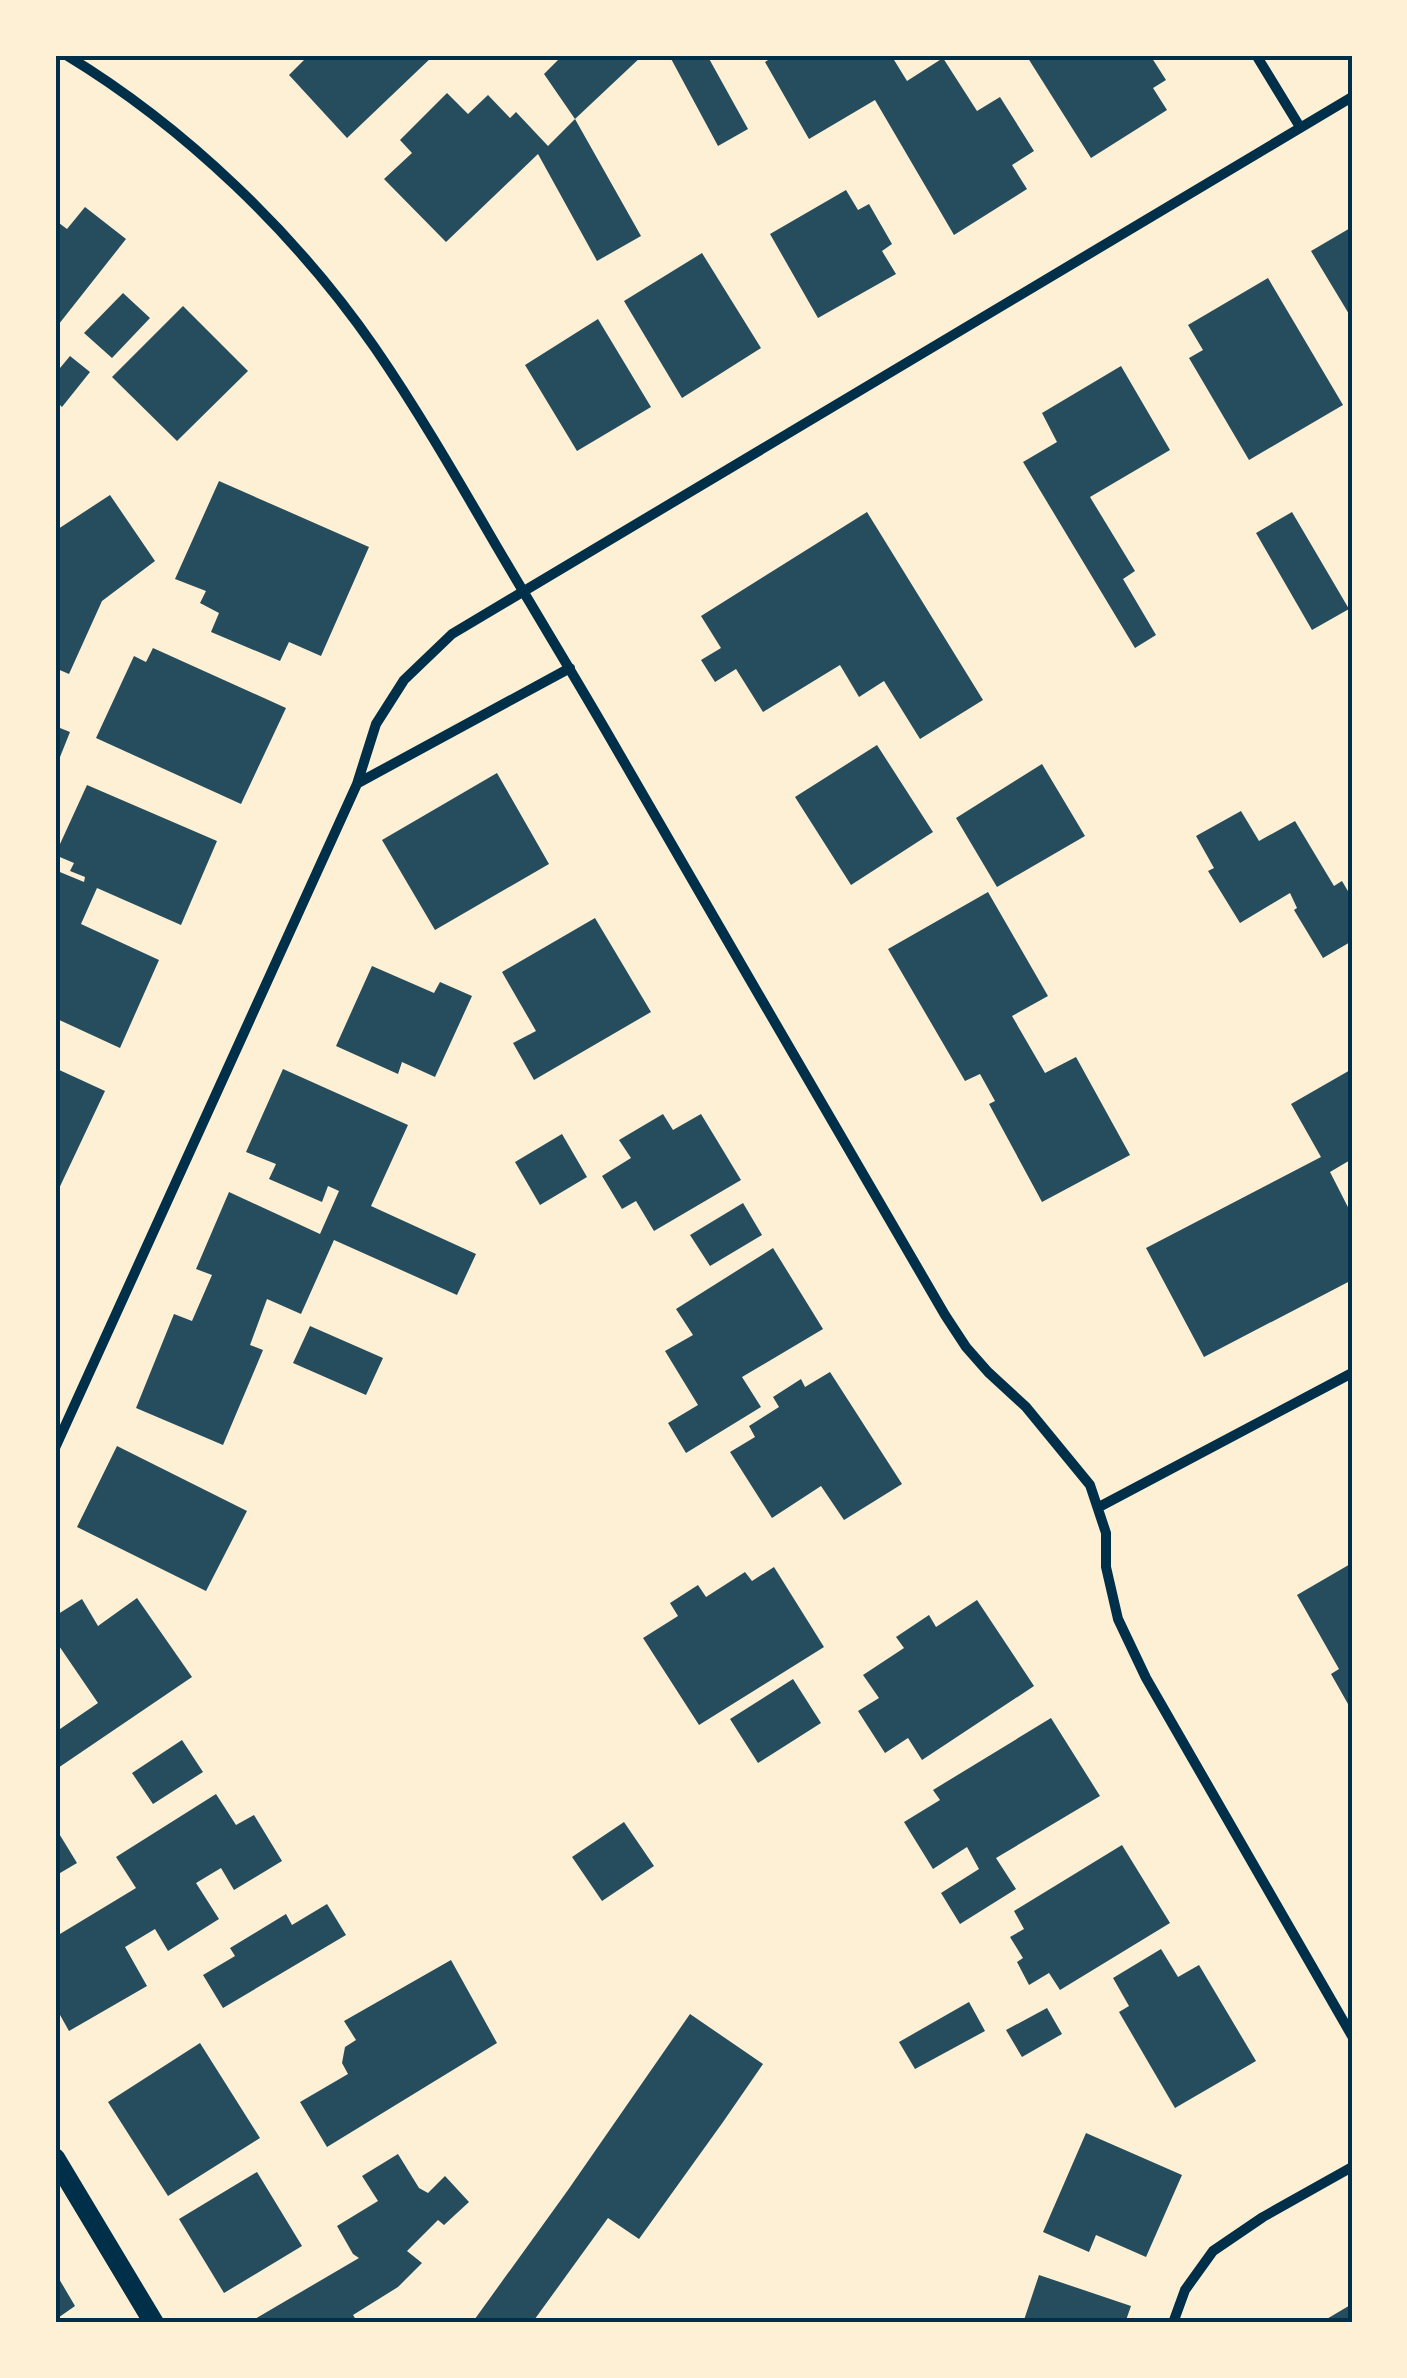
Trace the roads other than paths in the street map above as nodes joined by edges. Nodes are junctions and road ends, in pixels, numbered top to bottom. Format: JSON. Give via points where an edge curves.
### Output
{"nodes":[{"id":1,"x":66,"y":55,"type":"edge"},
{"id":2,"x":1256,"y":55,"type":"edge"},
{"id":3,"x":1352,"y":97,"type":"edge"},
{"id":4,"x":1300,"y":128,"type":"junction"},
{"id":5,"x":524,"y":592,"type":"junction"},
{"id":6,"x":570,"y":668,"type":"junction"},
{"id":7,"x":357,"y":784,"type":"junction"},
{"id":8,"x":1352,"y":1373,"type":"edge"},
{"id":9,"x":55,"y":1448,"type":"edge"},
{"id":10,"x":1099,"y":1507,"type":"junction"},
{"id":11,"x":1352,"y":2036,"type":"edge"},
{"id":12,"x":55,"y":2158,"type":"edge"},
{"id":13,"x":1352,"y":2167,"type":"edge"},
{"id":14,"x":154,"y":2323,"type":"edge"},
{"id":15,"x":1174,"y":2323,"type":"edge"}],
"edges":[{"from":1,"to":5,"type":"street","via":[[162,123],[294,246],[384,362]]},
{"from":2,"to":4,"type":"street"},
{"from":3,"to":4,"type":"street"},
{"from":4,"to":5,"type":"street"},
{"from":5,"to":6,"type":"street"},
{"from":5,"to":7,"type":"street","via":[[452,634],[404,680],[376,724]]},
{"from":6,"to":7,"type":"street"},
{"from":6,"to":10,"type":"street","via":[[944,1314],[966,1348],[1072,1461]]},
{"from":7,"to":9,"type":"street"},
{"from":8,"to":10,"type":"street"},
{"from":10,"to":11,"type":"street","via":[[1118,1619],[1146,1678]]},
{"from":12,"to":14,"type":"main road"},
{"from":13,"to":15,"type":"street","via":[[1213,2251],[1185,2290]]}]}
